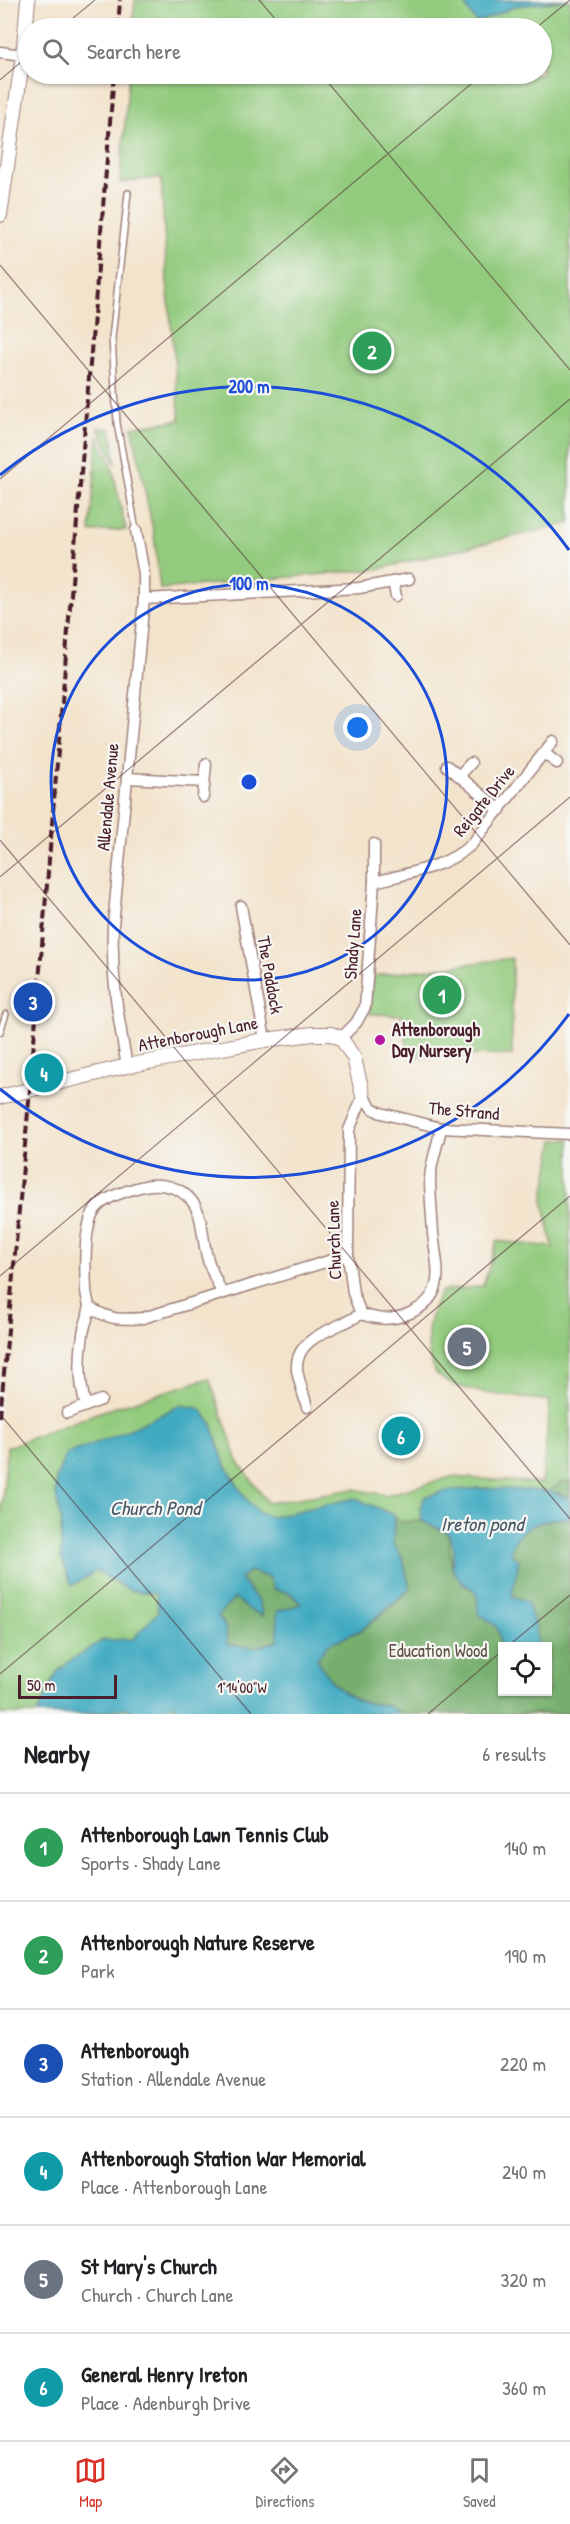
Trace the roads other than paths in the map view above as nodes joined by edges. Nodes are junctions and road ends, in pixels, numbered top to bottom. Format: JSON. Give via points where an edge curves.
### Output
{"nodes":[{"id":1,"x":28,"y":0,"type":"edge"},
{"id":2,"x":26,"y":18,"type":"edge"},
{"id":3,"x":0,"y":52,"type":"edge"},
{"id":4,"x":18,"y":54,"type":"edge"},
{"id":5,"x":19,"y":84,"type":"edge"},
{"id":6,"x":128,"y":193,"type":"dead end"},
{"id":7,"x":0,"y":216,"type":"edge"},
{"id":8,"x":136,"y":530,"type":"joint"},
{"id":9,"x":409,"y":579,"type":"dead end"},
{"id":10,"x":393,"y":582,"type":"junction"},
{"id":11,"x":396,"y":596,"type":"dead end"},
{"id":12,"x":144,"y":599,"type":"junction"},
{"id":13,"x":553,"y":741,"type":"dead end"},
{"id":14,"x":544,"y":753,"type":"junction"},
{"id":15,"x":471,"y":763,"type":"dead end"},
{"id":16,"x":557,"y":763,"type":"dead end"},
{"id":17,"x":206,"y":764,"type":"dead end"},
{"id":18,"x":447,"y":766,"type":"dead end"},
{"id":19,"x":459,"y":776,"type":"junction"},
{"id":20,"x":127,"y":778,"type":"junction"},
{"id":21,"x":204,"y":782,"type":"junction"},
{"id":22,"x":203,"y":797,"type":"dead end"},
{"id":23,"x":500,"y":810,"type":"junction"},
{"id":24,"x":374,"y":844,"type":"dead end"},
{"id":25,"x":374,"y":882,"type":"junction"},
{"id":26,"x":246,"y":912,"type":"dead end"},
{"id":27,"x":6,"y":1014,"type":"dead end"},
{"id":28,"x":0,"y":1032,"type":"edge"},
{"id":29,"x":341,"y":1038,"type":"junction"},
{"id":30,"x":265,"y":1040,"type":"junction"},
{"id":31,"x":128,"y":1066,"type":"junction"},
{"id":32,"x":363,"y":1096,"type":"junction"},
{"id":33,"x":0,"y":1097,"type":"edge"},
{"id":34,"x":441,"y":1128,"type":"junction"},
{"id":35,"x":570,"y":1134,"type":"edge"},
{"id":36,"x":348,"y":1255,"type":"junction"},
{"id":37,"x":222,"y":1293,"type":"junction"},
{"id":38,"x":89,"y":1307,"type":"junction"},
{"id":39,"x":361,"y":1314,"type":"junction"},
{"id":40,"x":101,"y":1401,"type":"dead end"},
{"id":41,"x":86,"y":1406,"type":"junction"},
{"id":42,"x":307,"y":1407,"type":"dead end"},
{"id":43,"x":67,"y":1413,"type":"dead end"}],
"edges":[{"from":1,"to":2,"type":"street"},
{"from":3,"to":4,"type":"street"},
{"from":5,"to":7,"type":"street"},
{"from":6,"to":8,"type":"lane","via":[[112,338],[117,423]]},
{"from":8,"to":12,"type":"street","name":"Allendale Avenue"},
{"from":9,"to":10,"type":"street"},
{"from":10,"to":11,"type":"street"},
{"from":10,"to":12,"type":"street","via":[[359,588]]},
{"from":12,"to":20,"type":"street","name":"Allendale Avenue"},
{"from":13,"to":14,"type":"street","name":"Reigate Drive"},
{"from":14,"to":16,"type":"street"},
{"from":14,"to":23,"type":"street","name":"Reigate Drive"},
{"from":15,"to":19,"type":"street"},
{"from":17,"to":21,"type":"street"},
{"from":18,"to":19,"type":"street"},
{"from":19,"to":23,"type":"street"},
{"from":20,"to":21,"type":"street"},
{"from":20,"to":31,"type":"street","name":"Allendale Avenue","via":[[112,963],[115,1002]]},
{"from":21,"to":22,"type":"street"},
{"from":23,"to":25,"type":"street","name":"Reigate Drive","via":[[460,855]]},
{"from":24,"to":25,"type":"street","name":"Shady Lane"},
{"from":25,"to":29,"type":"street","name":"Shady Lane","via":[[365,1007]]},
{"from":26,"to":30,"type":"street","name":"The Paddock"},
{"from":27,"to":28,"type":"lane"},
{"from":29,"to":30,"type":"street","name":"Attenborough Lane","via":[[313,1034]]},
{"from":29,"to":32,"type":"street","via":[[354,1058]]},
{"from":30,"to":31,"type":"street","name":"Attenborough Lane"},
{"from":31,"to":33,"type":"street","name":"Attenborough Lane"},
{"from":32,"to":34,"type":"street","name":"The Strand","via":[[381,1113]]},
{"from":32,"to":36,"type":"street","name":"Church Lane","via":[[349,1130]]},
{"from":34,"to":35,"type":"street","name":"The Strand"},
{"from":34,"to":39,"type":"street","via":[[430,1176],[439,1274],[434,1291],[417,1310],[398,1318],[383,1320]]},
{"from":36,"to":37,"type":"street"},
{"from":36,"to":39,"type":"street","name":"Church Lane","via":[[353,1293]]},
{"from":37,"to":38,"type":"street","via":[[143,1318],[117,1320]]},
{"from":37,"to":38,"type":"street","via":[[207,1258],[195,1206],[170,1186],[150,1184],[115,1196],[91,1216],[86,1292]]},
{"from":38,"to":41,"type":"street","via":[[80,1373]]},
{"from":39,"to":42,"type":"street","via":[[301,1348],[297,1370]]},
{"from":40,"to":41,"type":"street"},
{"from":41,"to":43,"type":"street"}]}
